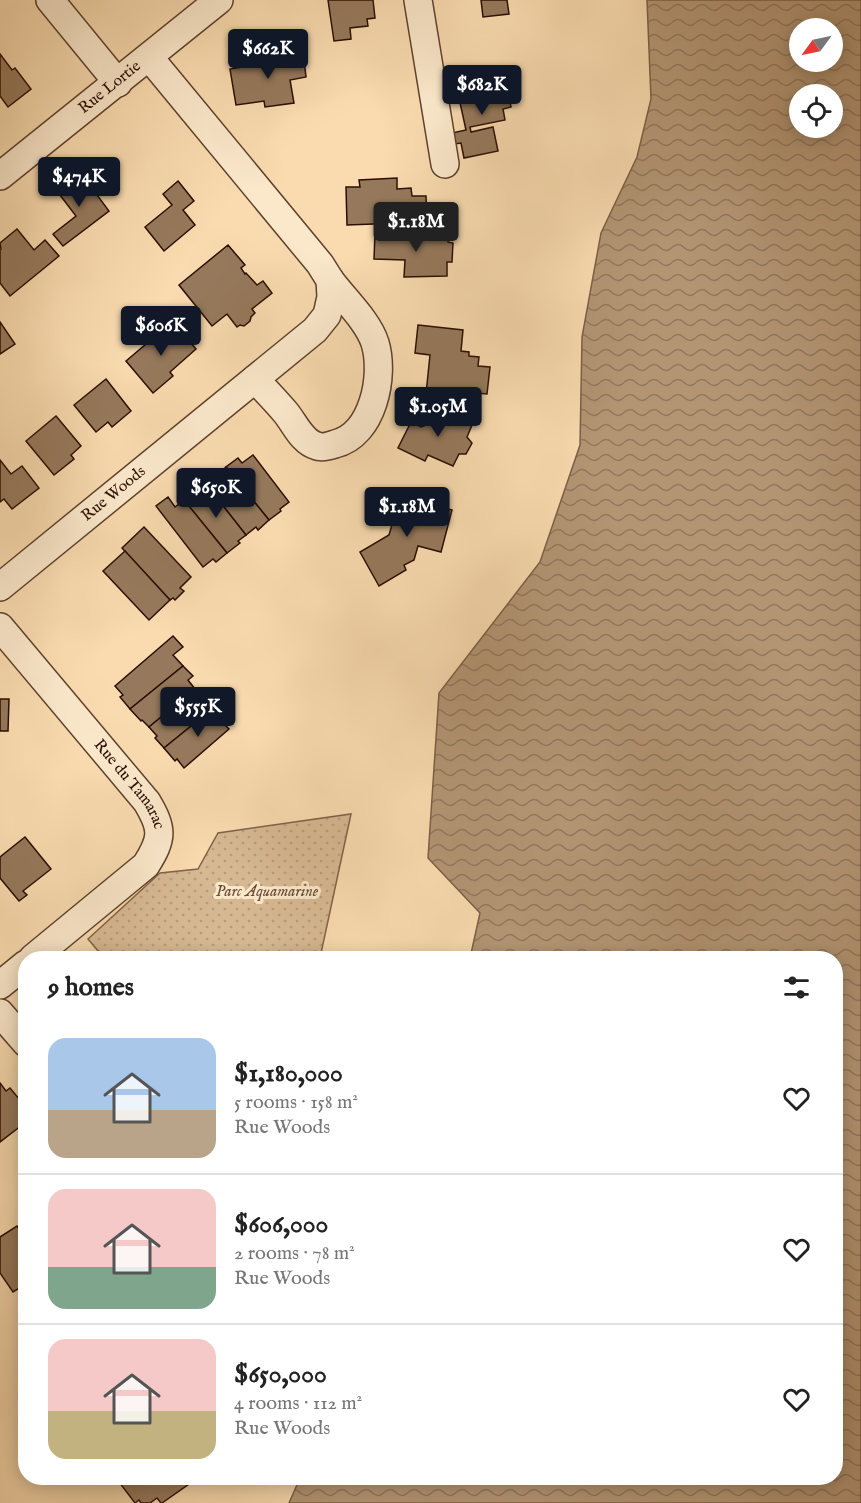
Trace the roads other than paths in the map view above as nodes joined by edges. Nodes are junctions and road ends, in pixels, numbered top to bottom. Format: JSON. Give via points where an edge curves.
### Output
{"nodes":[{"id":1,"x":50,"y":0,"type":"edge"},
{"id":2,"x":219,"y":0,"type":"edge"},
{"id":3,"x":418,"y":0,"type":"edge"},
{"id":4,"x":149,"y":57,"type":"junction"},
{"id":5,"x":117,"y":83,"type":"junction"},
{"id":6,"x":445,"y":164,"type":"dead end"},
{"id":7,"x":0,"y":176,"type":"edge"},
{"id":8,"x":330,"y":280,"type":"junction"},
{"id":9,"x":255,"y":379,"type":"junction"},
{"id":10,"x":0,"y":586,"type":"edge"},
{"id":11,"x":0,"y":627,"type":"edge"},
{"id":12,"x":42,"y":951,"type":"edge"},
{"id":13,"x":18,"y":970,"type":"edge"},
{"id":14,"x":0,"y":985,"type":"edge"},
{"id":15,"x":0,"y":1013,"type":"edge"},
{"id":16,"x":18,"y":1034,"type":"edge"}],
"edges":[{"from":1,"to":5,"type":"street"},
{"from":2,"to":4,"type":"street","name":"Rue Lortie"},
{"from":3,"to":6,"type":"street"},
{"from":4,"to":5,"type":"street","name":"Rue Lortie"},
{"from":4,"to":8,"type":"street"},
{"from":5,"to":7,"type":"street","name":"Rue Lortie"},
{"from":8,"to":9,"type":"street","name":"Rue Woods","via":[[327,315],[315,330]]},
{"from":8,"to":9,"type":"street","via":[[368,327],[375,343],[378,384],[362,426],[340,443],[316,446],[306,440]]},
{"from":9,"to":10,"type":"street","name":"Rue Woods"},
{"from":11,"to":12,"type":"street","name":"Rue du Tamarac","via":[[147,802],[160,834],[146,865]]},
{"from":13,"to":14,"type":"street"},
{"from":15,"to":16,"type":"street"}]}
